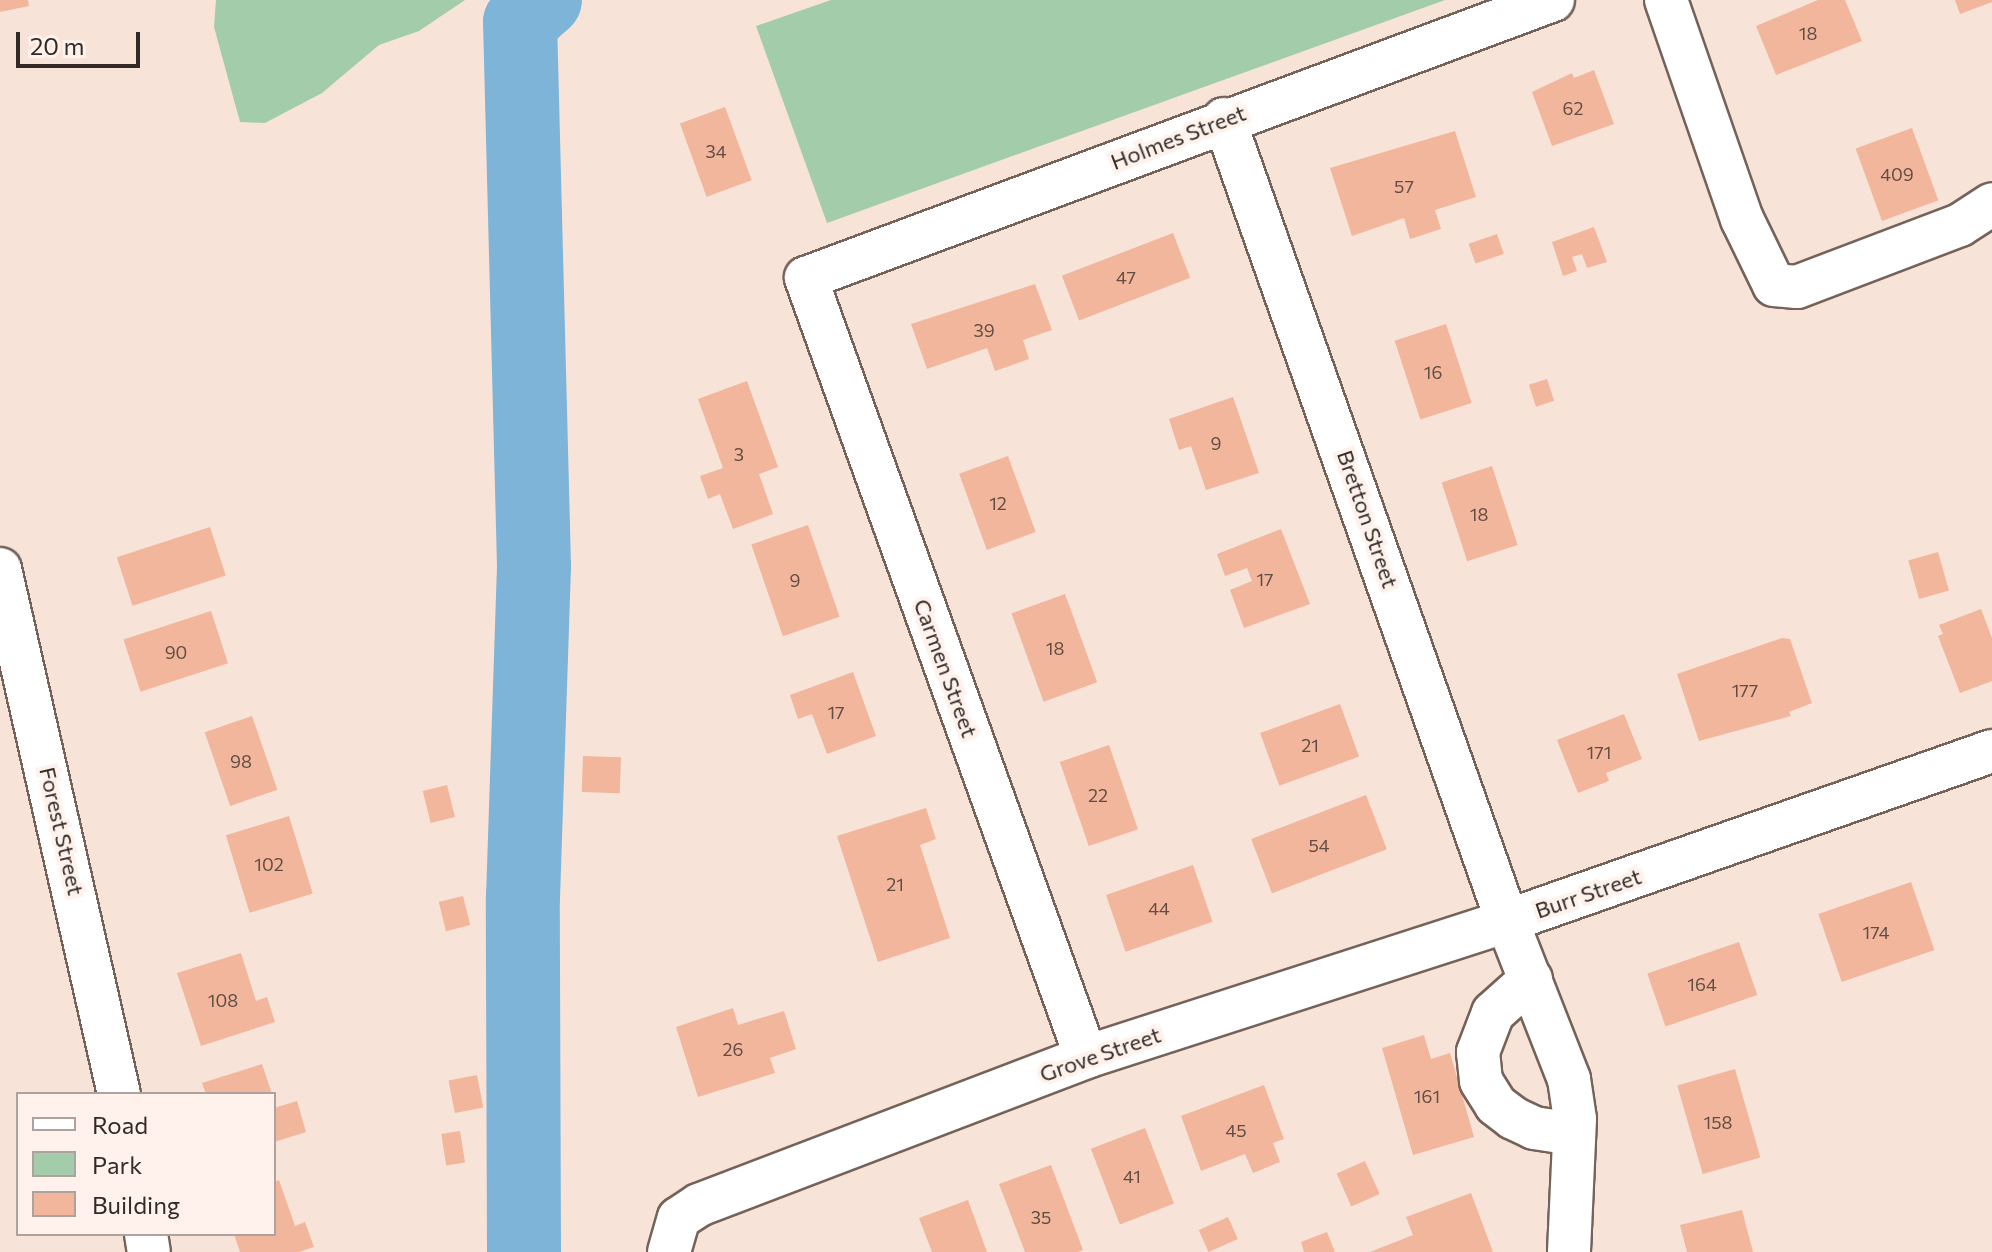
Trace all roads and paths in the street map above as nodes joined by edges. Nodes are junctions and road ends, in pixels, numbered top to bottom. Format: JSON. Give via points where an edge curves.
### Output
{"nodes":[{"id":1,"x":1553,"y":0,"type":"edge"},
{"id":2,"x":1666,"y":0,"type":"edge"},
{"id":3,"x":1224,"y":119,"type":"junction"},
{"id":4,"x":1992,"y":204,"type":"edge"},
{"id":5,"x":806,"y":278,"type":"joint"},
{"id":6,"x":0,"y":569,"type":"edge"},
{"id":7,"x":1992,"y":751,"type":"edge"},
{"id":8,"x":1507,"y":921,"type":"junction"},
{"id":9,"x":1531,"y":979,"type":"junction"},
{"id":10,"x":1086,"y":1057,"type":"junction"},
{"id":11,"x":119,"y":1092,"type":"edge"},
{"id":12,"x":1574,"y":1134,"type":"junction"},
{"id":13,"x":669,"y":1252,"type":"edge"},
{"id":14,"x":1569,"y":1252,"type":"edge"}],
"edges":[{"from":1,"to":3,"type":"street","name":"Holmes Street"},
{"from":2,"to":4,"type":"street","via":[[1759,265],[1774,285],[1797,287],[1960,225]]},
{"from":3,"to":5,"type":"street","name":"Holmes Street"},
{"from":3,"to":8,"type":"street","name":"Bretton Street"},
{"from":5,"to":10,"type":"street","name":"Carmen Street"},
{"from":6,"to":11,"type":"street","name":"Forest Street"},
{"from":7,"to":8,"type":"street","name":"Burr Street"},
{"from":8,"to":9,"type":"street","name":"Burr Street"},
{"from":8,"to":10,"type":"street","name":"Grove Street"},
{"from":9,"to":12,"type":"street","name":"Burr Street","via":[[1569,1079]]},
{"from":9,"to":12,"type":"street","via":[[1493,1013],[1478,1052],[1481,1081],[1496,1105],[1513,1118],[1534,1128]]},
{"from":10,"to":13,"type":"street","name":"Grove Street","via":[[699,1205],[679,1218]]},
{"from":12,"to":14,"type":"street","name":"Burr Street"}]}
